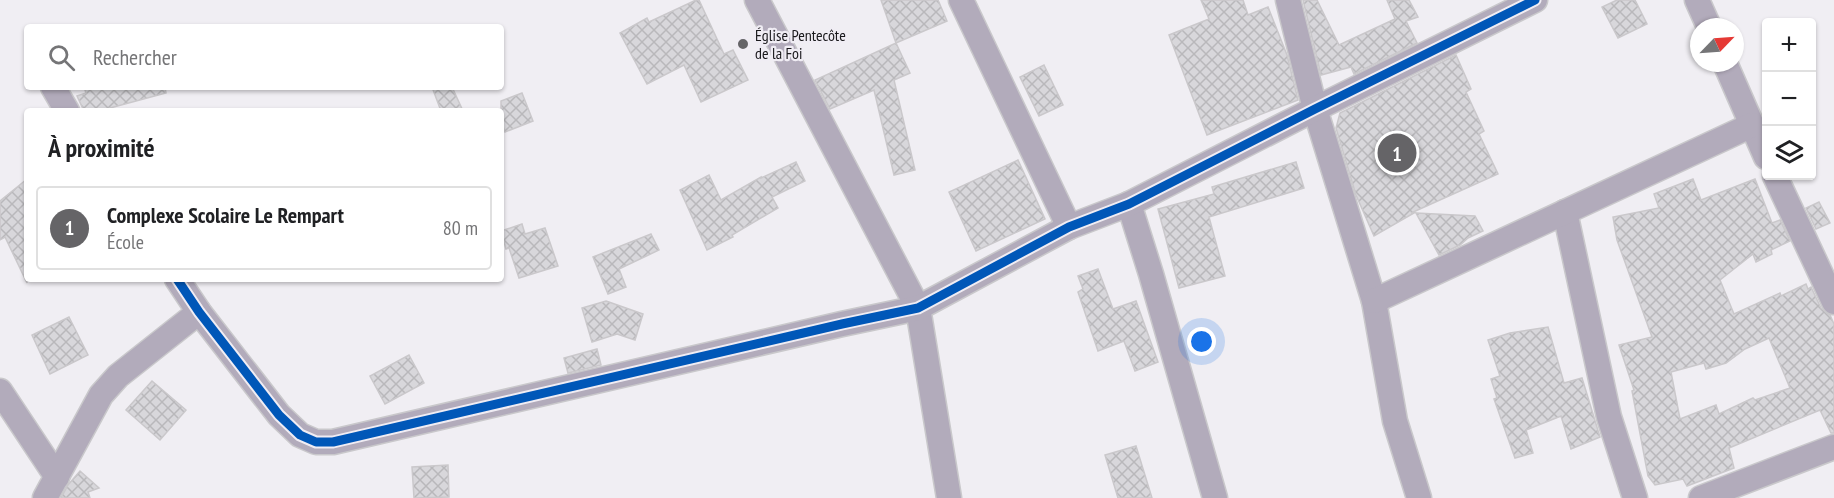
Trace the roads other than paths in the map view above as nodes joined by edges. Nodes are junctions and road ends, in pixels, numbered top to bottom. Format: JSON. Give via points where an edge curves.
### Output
{"nodes":[{"id":1,"x":757,"y":0,"type":"edge"},
{"id":2,"x":961,"y":0,"type":"edge"},
{"id":3,"x":1288,"y":0,"type":"edge"},
{"id":4,"x":1535,"y":0,"type":"edge"},
{"id":5,"x":1697,"y":0,"type":"edge"},
{"id":6,"x":1705,"y":18,"type":"edge"},
{"id":7,"x":1729,"y":72,"type":"edge"},
{"id":8,"x":55,"y":90,"type":"edge"},
{"id":9,"x":65,"y":108,"type":"edge"},
{"id":10,"x":1315,"y":109,"type":"junction"},
{"id":11,"x":1752,"y":125,"type":"junction"},
{"id":12,"x":1762,"y":146,"type":"edge"},
{"id":13,"x":1777,"y":180,"type":"edge"},
{"id":14,"x":1129,"y":204,"type":"junction"},
{"id":15,"x":1565,"y":212,"type":"junction"},
{"id":16,"x":1069,"y":227,"type":"junction"},
{"id":17,"x":179,"y":282,"type":"edge"},
{"id":18,"x":1374,"y":301,"type":"junction"},
{"id":19,"x":1834,"y":302,"type":"edge"},
{"id":20,"x":918,"y":309,"type":"junction"},
{"id":21,"x":199,"y":312,"type":"junction"},
{"id":22,"x":0,"y":391,"type":"edge"},
{"id":23,"x":1834,"y":447,"type":"edge"},
{"id":24,"x":51,"y":488,"type":"edge"},
{"id":25,"x":949,"y":498,"type":"edge"},
{"id":26,"x":1215,"y":498,"type":"edge"},
{"id":27,"x":1419,"y":498,"type":"edge"},
{"id":28,"x":1635,"y":498,"type":"edge"},
{"id":29,"x":1701,"y":498,"type":"edge"}],
"edges":[{"from":1,"to":20,"type":"street"},
{"from":2,"to":16,"type":"street"},
{"from":3,"to":10,"type":"street"},
{"from":4,"to":10,"type":"street"},
{"from":5,"to":6,"type":"street"},
{"from":7,"to":11,"type":"street"},
{"from":8,"to":9,"type":"street"},
{"from":10,"to":14,"type":"street"},
{"from":10,"to":18,"type":"street"},
{"from":11,"to":12,"type":"street"},
{"from":11,"to":15,"type":"street"},
{"from":13,"to":19,"type":"street"},
{"from":14,"to":16,"type":"street"},
{"from":14,"to":26,"type":"street"},
{"from":15,"to":18,"type":"street"},
{"from":15,"to":28,"type":"street","via":[[1609,417]]},
{"from":16,"to":20,"type":"street"},
{"from":17,"to":21,"type":"street"},
{"from":18,"to":27,"type":"street","via":[[1395,421]]},
{"from":20,"to":21,"type":"street","via":[[333,442],[316,442],[300,435],[286,422]]},
{"from":20,"to":25,"type":"street"},
{"from":21,"to":24,"type":"street","via":[[118,376],[101,395]]},
{"from":22,"to":24,"type":"street"},
{"from":23,"to":29,"type":"street"}]}
